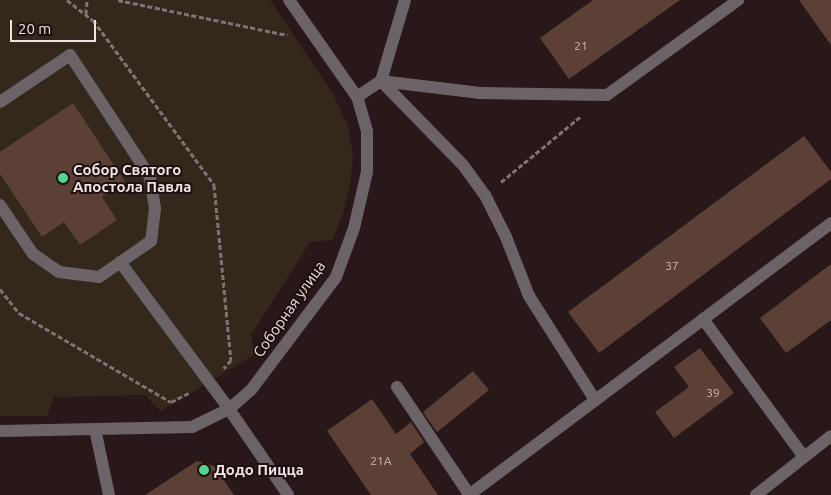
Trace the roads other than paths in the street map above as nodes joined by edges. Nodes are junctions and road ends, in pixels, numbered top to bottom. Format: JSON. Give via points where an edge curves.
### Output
{"nodes":[{"id":1,"x":289,"y":0,"type":"edge"},
{"id":2,"x":405,"y":0,"type":"edge"},
{"id":3,"x":738,"y":0,"type":"edge"},
{"id":4,"x":381,"y":81,"type":"junction"},
{"id":5,"x":357,"y":97,"type":"junction"},
{"id":6,"x":0,"y":102,"type":"edge"},
{"id":7,"x":0,"y":205,"type":"edge"},
{"id":8,"x":831,"y":223,"type":"edge"},
{"id":9,"x":120,"y":262,"type":"junction"},
{"id":10,"x":703,"y":319,"type":"junction"},
{"id":11,"x":397,"y":386,"type":"dead end"},
{"id":12,"x":595,"y":400,"type":"junction"},
{"id":13,"x":228,"y":409,"type":"junction"},
{"id":14,"x":95,"y":430,"type":"junction"},
{"id":15,"x":0,"y":432,"type":"edge"},
{"id":16,"x":831,"y":436,"type":"edge"},
{"id":17,"x":804,"y":457,"type":"junction"},
{"id":18,"x":109,"y":495,"type":"edge"},
{"id":19,"x":288,"y":495,"type":"edge"},
{"id":20,"x":469,"y":495,"type":"edge"},
{"id":21,"x":756,"y":495,"type":"edge"}],
"edges":[{"from":1,"to":5,"type":"street","name":"Соборная улица"},
{"from":2,"to":4,"type":"street"},
{"from":3,"to":4,"type":"street","via":[[607,95],[480,93]]},
{"from":4,"to":5,"type":"street"},
{"from":4,"to":12,"type":"street","via":[[463,165],[485,195],[529,296]]},
{"from":5,"to":13,"type":"street","name":"Соборная улица","via":[[367,131],[367,172],[354,228],[336,277],[251,390]]},
{"from":6,"to":9,"type":"street","via":[[70,55],[150,177],[155,209],[151,241]]},
{"from":7,"to":9,"type":"street","via":[[33,254],[59,272],[99,277]]},
{"from":8,"to":10,"type":"street"},
{"from":9,"to":13,"type":"street"},
{"from":10,"to":12,"type":"street"},
{"from":10,"to":17,"type":"street"},
{"from":11,"to":20,"type":"street"},
{"from":12,"to":20,"type":"street"},
{"from":13,"to":14,"type":"street","name":"Соборная улица","via":[[192,427]]},
{"from":13,"to":19,"type":"street"},
{"from":14,"to":15,"type":"street"},
{"from":14,"to":18,"type":"street"},
{"from":16,"to":17,"type":"street"},
{"from":17,"to":21,"type":"street"}]}
